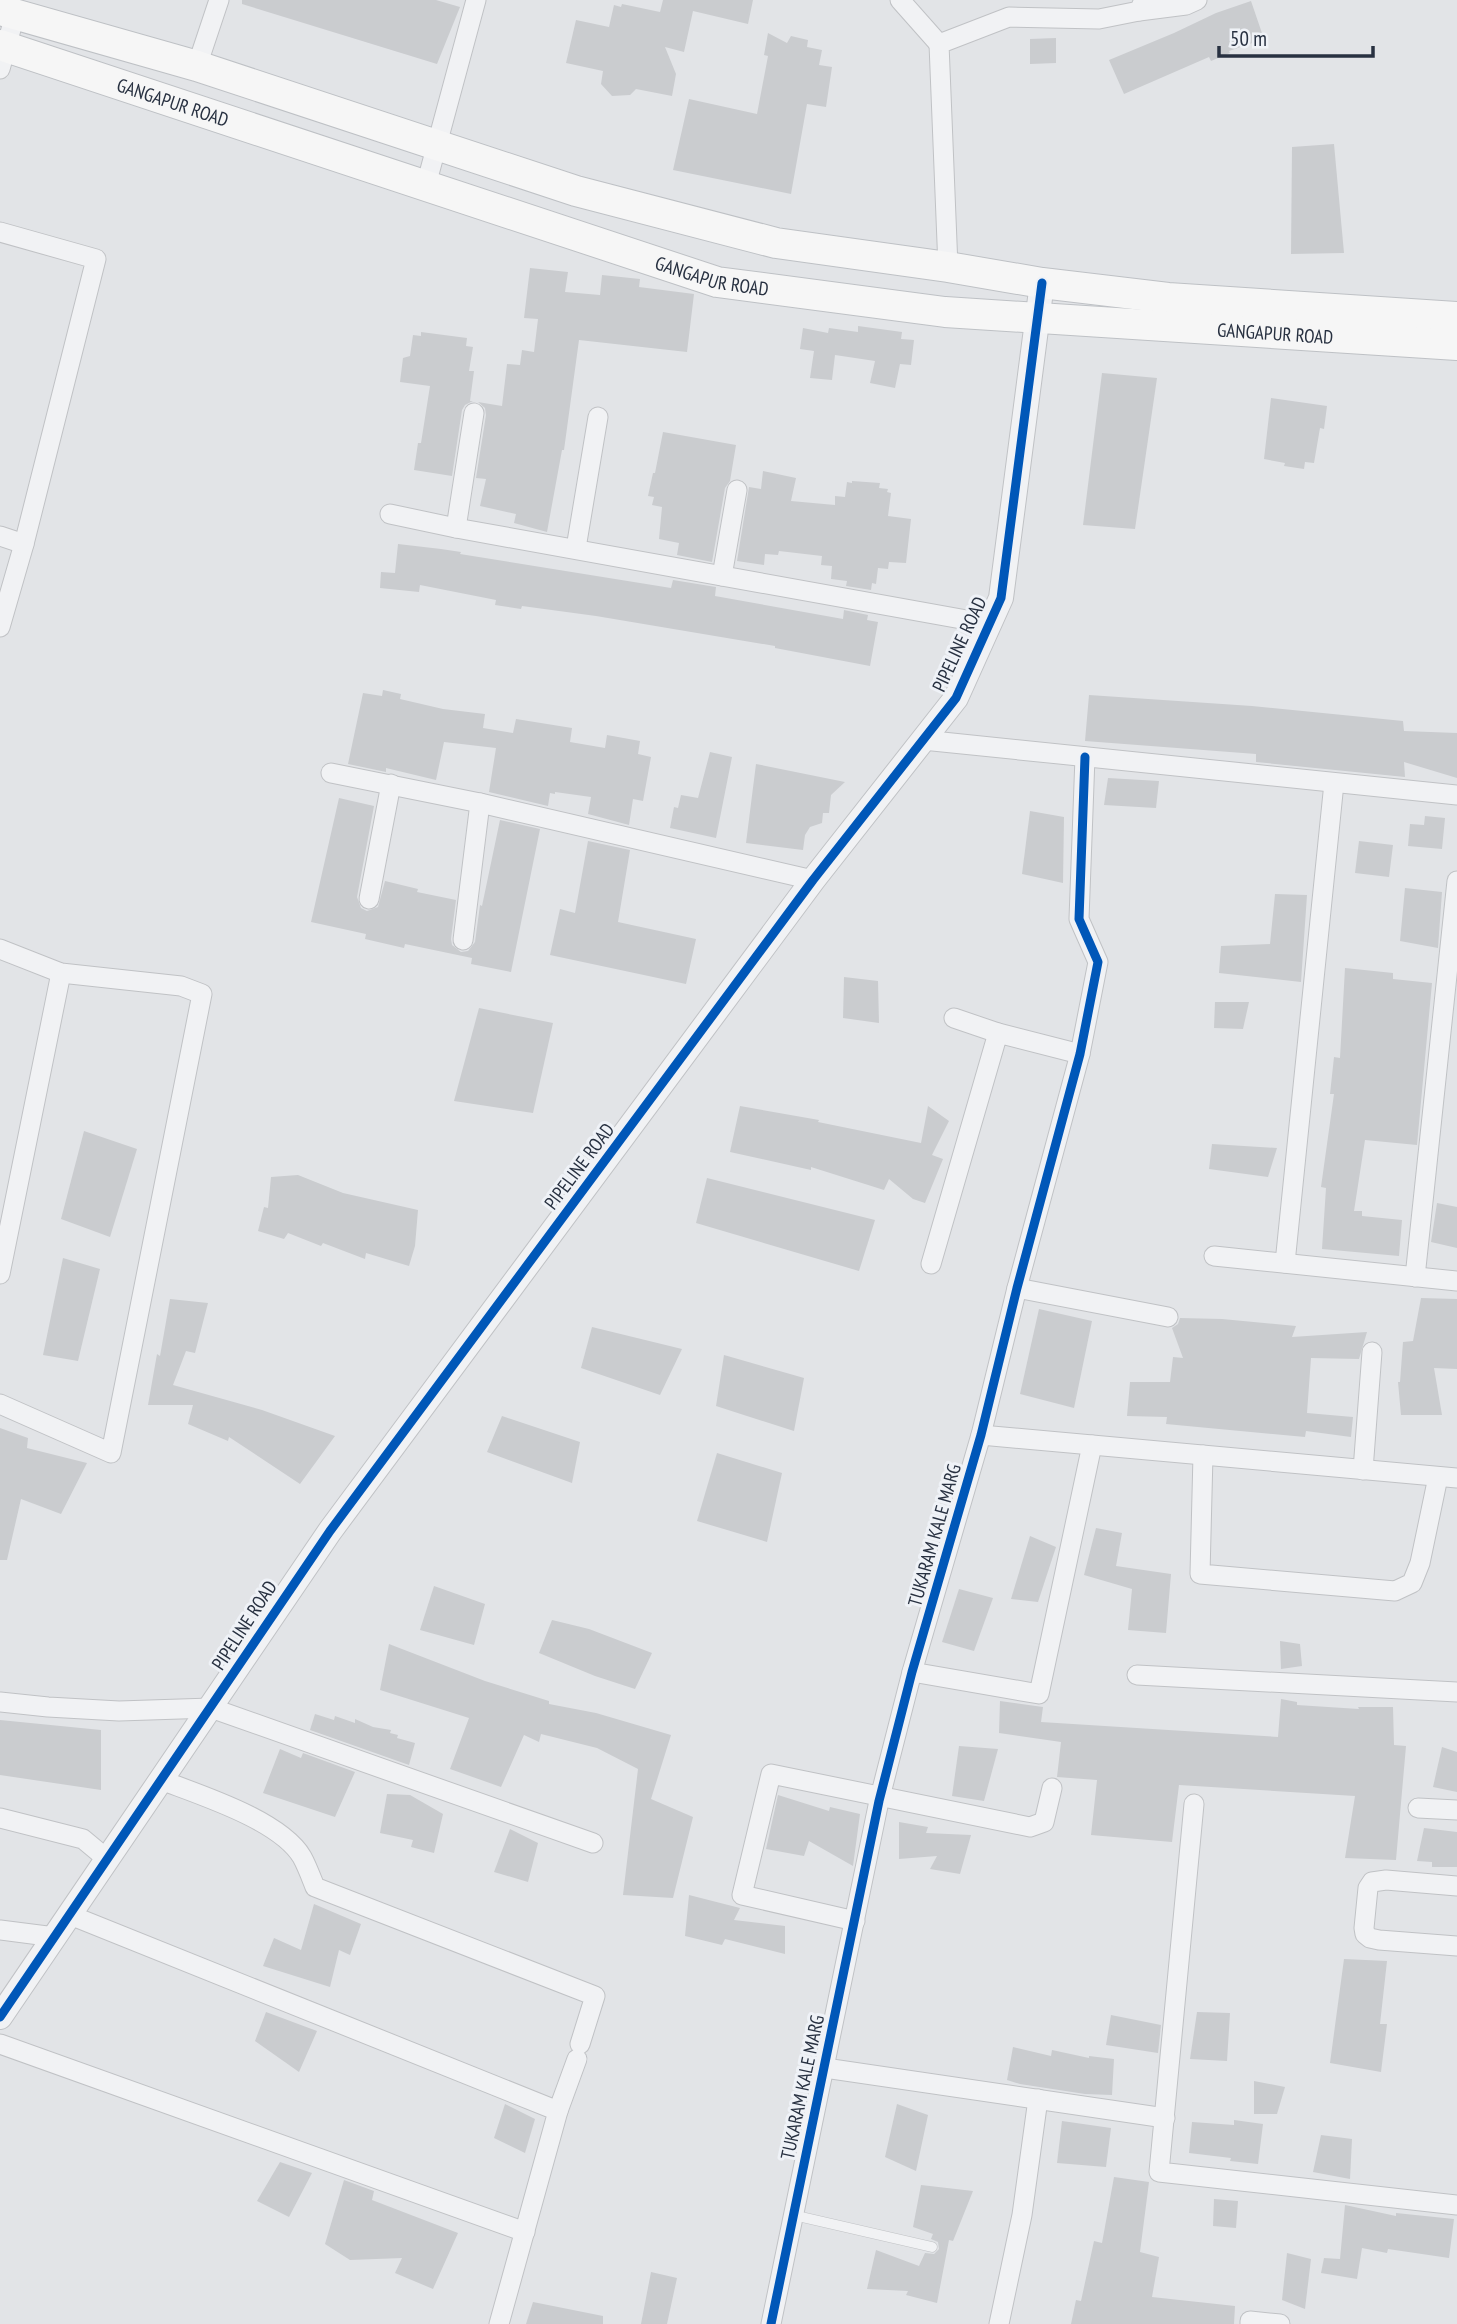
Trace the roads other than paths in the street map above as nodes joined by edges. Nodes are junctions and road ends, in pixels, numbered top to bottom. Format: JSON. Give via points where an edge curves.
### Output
{"nodes":[{"id":1,"x":219,"y":0,"type":"edge"},
{"id":2,"x":476,"y":0,"type":"edge"},
{"id":3,"x":900,"y":0,"type":"edge"},
{"id":4,"x":1197,"y":0,"type":"edge"},
{"id":5,"x":1142,"y":6,"type":"edge"},
{"id":6,"x":1009,"y":9,"type":"edge"},
{"id":7,"x":7,"y":13,"type":"edge"},
{"id":8,"x":939,"y":44,"type":"junction"},
{"id":9,"x":2,"y":53,"type":"edge"},
{"id":10,"x":197,"y":66,"type":"junction"},
{"id":11,"x":438,"y":145,"type":"junction"},
{"id":12,"x":426,"y":185,"type":"junction"},
{"id":13,"x":0,"y":232,"type":"edge"},
{"id":14,"x":948,"y":267,"type":"junction"},
{"id":15,"x":1042,"y":283,"type":"junction"},
{"id":16,"x":1457,"y":317,"type":"edge"},
{"id":17,"x":1037,"y":319,"type":"junction"},
{"id":18,"x":1457,"y":345,"type":"edge"},
{"id":19,"x":474,"y":413,"type":"dead end"},
{"id":20,"x":598,"y":417,"type":"dead end"},
{"id":21,"x":737,"y":490,"type":"dead end"},
{"id":22,"x":390,"y":514,"type":"dead end"},
{"id":23,"x":456,"y":528,"type":"junction"},
{"id":24,"x":0,"y":536,"type":"edge"},
{"id":25,"x":24,"y":544,"type":"junction"},
{"id":26,"x":576,"y":548,"type":"junction"},
{"id":27,"x":722,"y":576,"type":"junction"},
{"id":28,"x":989,"y":624,"type":"junction"},
{"id":29,"x":0,"y":627,"type":"edge"},
{"id":30,"x":923,"y":740,"type":"junction"},
{"id":31,"x":1085,"y":757,"type":"junction"},
{"id":32,"x":331,"y":773,"type":"dead end"},
{"id":33,"x":1334,"y":783,"type":"junction"},
{"id":34,"x":391,"y":784,"type":"junction"},
{"id":35,"x":1457,"y":795,"type":"edge"},
{"id":36,"x":480,"y":803,"type":"junction"},
{"id":37,"x":813,"y":880,"type":"junction"},
{"id":38,"x":1457,"y":881,"type":"edge"},
{"id":39,"x":369,"y":899,"type":"dead end"},
{"id":40,"x":1455,"y":916,"type":"edge"},
{"id":41,"x":463,"y":940,"type":"dead end"},
{"id":42,"x":0,"y":949,"type":"edge"},
{"id":43,"x":61,"y":974,"type":"junction"},
{"id":44,"x":954,"y":1018,"type":"dead end"},
{"id":45,"x":999,"y":1033,"type":"junction"},
{"id":46,"x":1448,"y":1044,"type":"edge"},
{"id":47,"x":1080,"y":1054,"type":"junction"},
{"id":48,"x":1214,"y":1256,"type":"dead end"},
{"id":49,"x":1285,"y":1263,"type":"junction"},
{"id":50,"x":930,"y":1264,"type":"dead end"},
{"id":51,"x":0,"y":1274,"type":"edge"},
{"id":52,"x":1415,"y":1277,"type":"junction"},
{"id":53,"x":1457,"y":1281,"type":"edge"},
{"id":54,"x":1017,"y":1288,"type":"junction"},
{"id":55,"x":1168,"y":1317,"type":"dead end"},
{"id":56,"x":1373,"y":1352,"type":"dead end"},
{"id":57,"x":0,"y":1404,"type":"edge"},
{"id":58,"x":981,"y":1435,"type":"junction"},
{"id":59,"x":1093,"y":1445,"type":"junction"},
{"id":60,"x":1203,"y":1455,"type":"junction"},
{"id":61,"x":1363,"y":1470,"type":"junction"},
{"id":62,"x":1448,"y":1478,"type":"edge"},
{"id":63,"x":912,"y":1672,"type":"junction"},
{"id":64,"x":1137,"y":1675,"type":"dead end"},
{"id":65,"x":1457,"y":1692,"type":"edge"},
{"id":66,"x":0,"y":1702,"type":"edge"},
{"id":67,"x":211,"y":1708,"type":"junction"},
{"id":68,"x":161,"y":1780,"type":"junction"},
{"id":69,"x":1052,"y":1788,"type":"dead end"},
{"id":70,"x":880,"y":1796,"type":"junction"},
{"id":71,"x":1195,"y":1804,"type":"dead end"},
{"id":72,"x":1418,"y":1808,"type":"dead end"},
{"id":73,"x":1457,"y":1810,"type":"edge"},
{"id":74,"x":0,"y":1818,"type":"edge"},
{"id":75,"x":593,"y":1843,"type":"dead end"},
{"id":76,"x":107,"y":1859,"type":"junction"},
{"id":77,"x":1457,"y":1886,"type":"edge"},
{"id":78,"x":70,"y":1915,"type":"junction"},
{"id":79,"x":855,"y":1921,"type":"junction"},
{"id":80,"x":0,"y":1930,"type":"edge"},
{"id":81,"x":55,"y":1937,"type":"junction"},
{"id":82,"x":1457,"y":1946,"type":"edge"},
{"id":83,"x":0,"y":2017,"type":"edge"},
{"id":84,"x":0,"y":2044,"type":"edge"},
{"id":85,"x":825,"y":2068,"type":"junction"},
{"id":86,"x":1038,"y":2099,"type":"junction"},
{"id":87,"x":558,"y":2111,"type":"junction"},
{"id":88,"x":1165,"y":2118,"type":"junction"},
{"id":89,"x":1457,"y":2205,"type":"edge"},
{"id":90,"x":793,"y":2215,"type":"junction"},
{"id":91,"x":525,"y":2232,"type":"junction"},
{"id":92,"x":932,"y":2247,"type":"dead end"},
{"id":93,"x":499,"y":2324,"type":"edge"},
{"id":94,"x":771,"y":2324,"type":"edge"},
{"id":95,"x":999,"y":2324,"type":"edge"},
{"id":96,"x":1250,"y":2324,"type":"edge"},
{"id":97,"x":1280,"y":2324,"type":"edge"}],
"edges":[{"from":1,"to":10,"type":"street"},
{"from":2,"to":11,"type":"street"},
{"from":3,"to":8,"type":"street"},
{"from":4,"to":5,"type":"street","via":[[1186,5]]},
{"from":5,"to":6,"type":"street","via":[[1099,19]]},
{"from":6,"to":8,"type":"street"},
{"from":7,"to":9,"type":"street"},
{"from":7,"to":10,"type":"main road","name":"GANGAPUR ROAD"},
{"from":8,"to":14,"type":"street"},
{"from":9,"to":12,"type":"main road","name":"GANGAPUR ROAD"},
{"from":10,"to":11,"type":"main road","name":"GANGAPUR ROAD"},
{"from":11,"to":12,"type":"street"},
{"from":11,"to":14,"type":"main road","name":"GANGAPUR ROAD","via":[[576,191],[776,243]]},
{"from":12,"to":17,"type":"main road","name":"GANGAPUR ROAD","via":[[717,282],[945,312]]},
{"from":13,"to":25,"type":"street","via":[[96,259]]},
{"from":14,"to":15,"type":"main road","name":"GANGAPUR ROAD"},
{"from":15,"to":16,"type":"main road","name":"GANGAPUR ROAD","via":[[1168,298]]},
{"from":15,"to":17,"type":"street","name":"PIPELINE ROAD"},
{"from":17,"to":18,"type":"main road","name":"GANGAPUR ROAD"},
{"from":17,"to":28,"type":"street","name":"PIPELINE ROAD","via":[[1001,598]]},
{"from":19,"to":23,"type":"street"},
{"from":20,"to":26,"type":"street"},
{"from":21,"to":27,"type":"street"},
{"from":22,"to":23,"type":"street"},
{"from":23,"to":26,"type":"street"},
{"from":24,"to":25,"type":"street"},
{"from":25,"to":29,"type":"street"},
{"from":26,"to":27,"type":"street"},
{"from":27,"to":28,"type":"street"},
{"from":28,"to":30,"type":"street","name":"PIPELINE ROAD","via":[[956,698]]},
{"from":30,"to":31,"type":"street"},
{"from":30,"to":37,"type":"street","name":"PIPELINE ROAD"},
{"from":31,"to":33,"type":"street"},
{"from":31,"to":47,"type":"street","name":"TUKARAM KALE MARG","via":[[1079,919],[1098,962]]},
{"from":32,"to":34,"type":"street"},
{"from":33,"to":35,"type":"street"},
{"from":33,"to":49,"type":"street"},
{"from":34,"to":36,"type":"street"},
{"from":34,"to":39,"type":"street"},
{"from":36,"to":37,"type":"street"},
{"from":36,"to":41,"type":"street"},
{"from":37,"to":67,"type":"street","name":"PIPELINE ROAD","via":[[323,1540]]},
{"from":38,"to":40,"type":"street"},
{"from":40,"to":46,"type":"street"},
{"from":42,"to":43,"type":"street"},
{"from":43,"to":51,"type":"street"},
{"from":43,"to":57,"type":"street","via":[[181,986],[202,994],[111,1452]]},
{"from":44,"to":45,"type":"street"},
{"from":45,"to":47,"type":"street"},
{"from":45,"to":50,"type":"street"},
{"from":46,"to":52,"type":"street"},
{"from":47,"to":54,"type":"street","name":"TUKARAM KALE MARG"},
{"from":48,"to":49,"type":"street"},
{"from":49,"to":52,"type":"street"},
{"from":52,"to":53,"type":"street"},
{"from":54,"to":55,"type":"street"},
{"from":54,"to":58,"type":"street","name":"TUKARAM KALE MARG"},
{"from":56,"to":61,"type":"street"},
{"from":58,"to":59,"type":"street"},
{"from":58,"to":63,"type":"street","name":"TUKARAM KALE MARG"},
{"from":59,"to":60,"type":"street"},
{"from":59,"to":63,"type":"street","via":[[1039,1694]]},
{"from":60,"to":61,"type":"street"},
{"from":60,"to":62,"type":"street","via":[[1200,1574],[1395,1591],[1412,1583]]},
{"from":61,"to":62,"type":"street"},
{"from":63,"to":70,"type":"street","name":"TUKARAM KALE MARG"},
{"from":64,"to":65,"type":"street"},
{"from":66,"to":67,"type":"street","via":[[118,1711]]},
{"from":67,"to":68,"type":"street","name":"PIPELINE ROAD"},
{"from":67,"to":75,"type":"street"},
{"from":68,"to":76,"type":"street","name":"PIPELINE ROAD"},
{"from":68,"to":87,"type":"street","via":[[229,1806],[285,1838],[301,1856],[315,1887],[595,1996]]},
{"from":69,"to":70,"type":"street","via":[[1045,1822],[1030,1827]]},
{"from":70,"to":79,"type":"street","name":"TUKARAM KALE MARG"},
{"from":70,"to":79,"type":"street","via":[[771,1774],[742,1895]]},
{"from":71,"to":88,"type":"street"},
{"from":72,"to":73,"type":"street"},
{"from":74,"to":76,"type":"street","via":[[83,1839]]},
{"from":76,"to":78,"type":"street","name":"PIPELINE ROAD"},
{"from":77,"to":82,"type":"street","via":[[1373,1882],[1368,1888],[1364,1928],[1365,1934],[1379,1940]]},
{"from":78,"to":81,"type":"street","name":"PIPELINE ROAD"},
{"from":78,"to":87,"type":"street"},
{"from":79,"to":85,"type":"street","name":"TUKARAM KALE MARG"},
{"from":80,"to":81,"type":"street"},
{"from":81,"to":83,"type":"street","name":"PIPELINE ROAD"},
{"from":84,"to":91,"type":"street"},
{"from":85,"to":86,"type":"street"},
{"from":85,"to":90,"type":"street","name":"TUKARAM KALE MARG"},
{"from":86,"to":88,"type":"street"},
{"from":86,"to":95,"type":"street","via":[[1022,2215]]},
{"from":87,"to":91,"type":"street"},
{"from":88,"to":89,"type":"street","via":[[1159,2172]]},
{"from":90,"to":92,"type":"lane"},
{"from":90,"to":94,"type":"street","name":"TUKARAM KALE MARG"},
{"from":91,"to":93,"type":"street"},
{"from":96,"to":97,"type":"street"}]}
